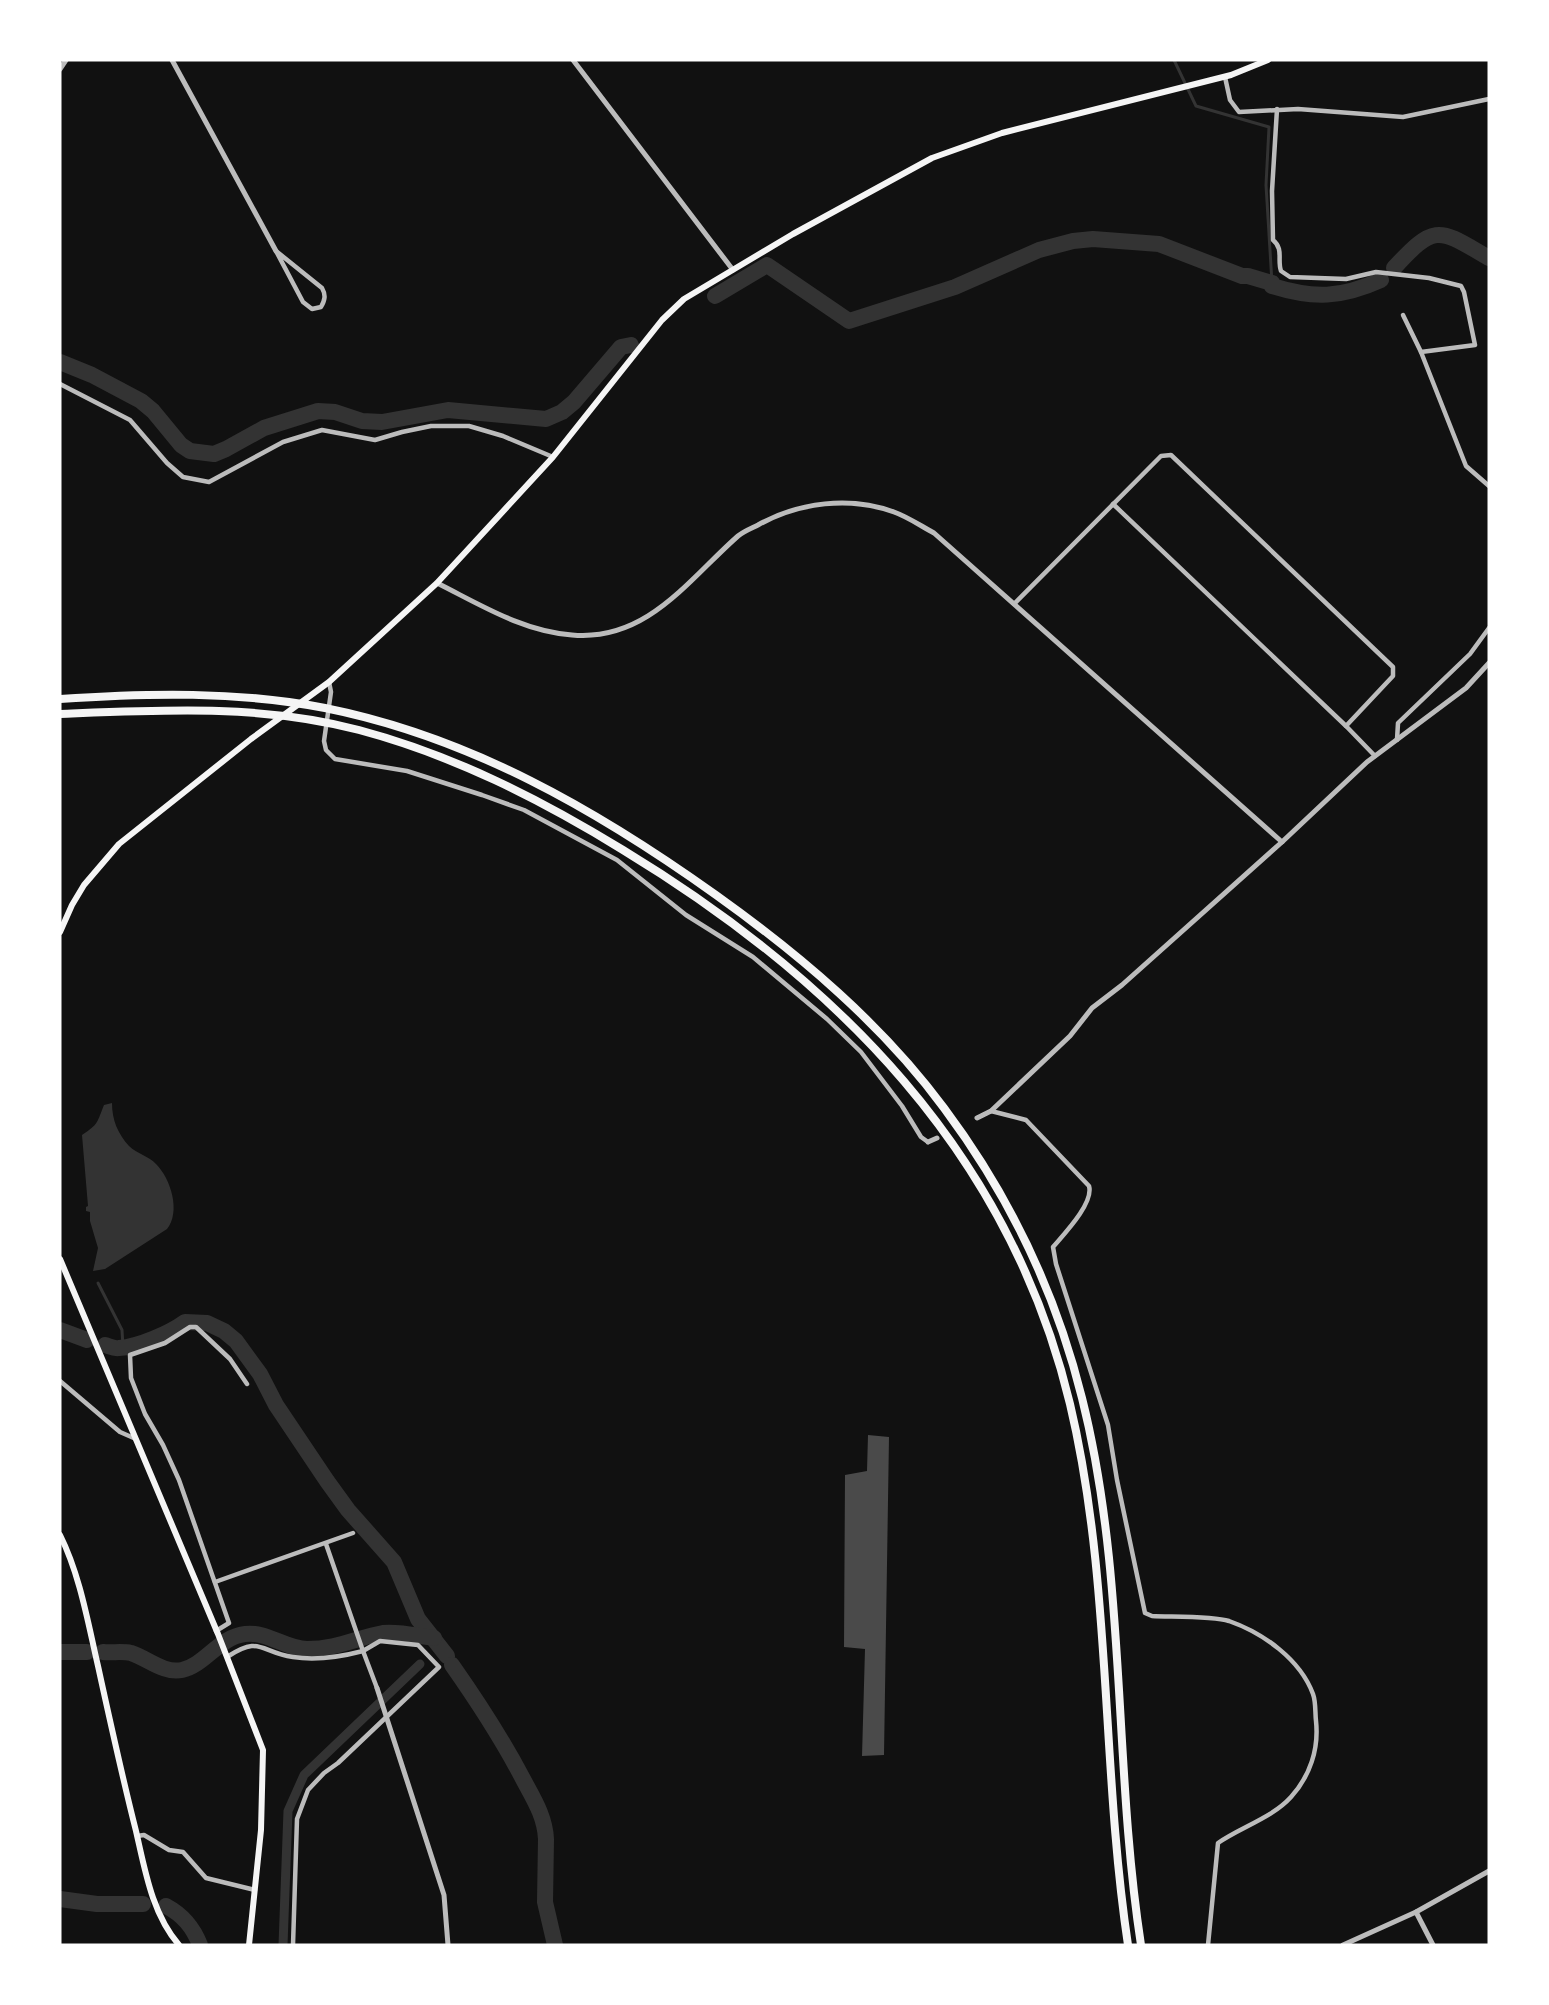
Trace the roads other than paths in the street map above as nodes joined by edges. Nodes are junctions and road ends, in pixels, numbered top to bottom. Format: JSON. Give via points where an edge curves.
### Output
{"nodes":[{"id":1,"x":66,"y":60,"type":"edge"},
{"id":2,"x":172,"y":60,"type":"edge"},
{"id":3,"x":573,"y":60,"type":"edge"},
{"id":4,"x":1268,"y":60,"type":"edge"},
{"id":5,"x":60,"y":69,"type":"edge"},
{"id":6,"x":1225,"y":77,"type":"junction"},
{"id":7,"x":1489,"y":99,"type":"edge"},
{"id":8,"x":1277,"y":109,"type":"junction"},
{"id":9,"x":276,"y":251,"type":"junction"},
{"id":10,"x":734,"y":270,"type":"junction"},
{"id":11,"x":1403,"y":315,"type":"dead end"},
{"id":12,"x":1421,"y":352,"type":"junction"},
{"id":13,"x":60,"y":384,"type":"edge"},
{"id":14,"x":553,"y":457,"type":"junction"},
{"id":15,"x":1489,"y":486,"type":"edge"},
{"id":16,"x":1113,"y":504,"type":"junction"},
{"id":17,"x":437,"y":583,"type":"junction"},
{"id":18,"x":1014,"y":604,"type":"junction"},
{"id":19,"x":1489,"y":628,"type":"edge"},
{"id":20,"x":1489,"y":663,"type":"edge"},
{"id":21,"x":329,"y":682,"type":"junction"},
{"id":22,"x":60,"y":699,"type":"edge"},
{"id":23,"x":60,"y":714,"type":"edge"},
{"id":24,"x":1346,"y":726,"type":"junction"},
{"id":25,"x":1398,"y":740,"type":"junction"},
{"id":26,"x":1375,"y":756,"type":"junction"},
{"id":27,"x":1282,"y":842,"type":"junction"},
{"id":28,"x":60,"y":932,"type":"edge"},
{"id":29,"x":991,"y":1112,"type":"junction"},
{"id":30,"x":977,"y":1118,"type":"dead end"},
{"id":31,"x":937,"y":1138,"type":"dead end"},
{"id":32,"x":928,"y":1142,"type":"joint"},
{"id":33,"x":60,"y":1258,"type":"edge"},
{"id":34,"x":60,"y":1381,"type":"edge"},
{"id":35,"x":247,"y":1384,"type":"dead end"},
{"id":36,"x":136,"y":1439,"type":"junction"},
{"id":37,"x":354,"y":1533,"type":"dead end"},
{"id":38,"x":60,"y":1535,"type":"edge"},
{"id":39,"x":326,"y":1544,"type":"junction"},
{"id":40,"x":215,"y":1582,"type":"junction"},
{"id":41,"x":217,"y":1633,"type":"junction"},
{"id":42,"x":363,"y":1648,"type":"junction"},
{"id":43,"x":227,"y":1657,"type":"junction"},
{"id":44,"x":377,"y":1688,"type":"joint"},
{"id":45,"x":387,"y":1717,"type":"junction"},
{"id":46,"x":137,"y":1836,"type":"junction"},
{"id":47,"x":1489,"y":1871,"type":"edge"},
{"id":48,"x":255,"y":1890,"type":"junction"},
{"id":49,"x":1416,"y":1912,"type":"junction"},
{"id":50,"x":180,"y":1945,"type":"edge"},
{"id":51,"x":249,"y":1945,"type":"edge"},
{"id":52,"x":293,"y":1945,"type":"edge"},
{"id":53,"x":448,"y":1945,"type":"edge"},
{"id":54,"x":1128,"y":1945,"type":"edge"},
{"id":55,"x":1141,"y":1945,"type":"edge"},
{"id":56,"x":1208,"y":1945,"type":"edge"},
{"id":57,"x":1342,"y":1945,"type":"edge"},
{"id":58,"x":1433,"y":1945,"type":"edge"}],
"edges":[{"from":1,"to":5,"type":"street"},
{"from":2,"to":9,"type":"street"},
{"from":3,"to":10,"type":"street"},
{"from":4,"to":6,"type":"main road"},
{"from":6,"to":8,"type":"street","via":[[1230,100],[1239,112]]},
{"from":6,"to":10,"type":"main road","via":[[1002,133],[932,158]]},
{"from":7,"to":8,"type":"street","via":[[1403,117]]},
{"from":8,"to":12,"type":"street","via":[[1272,220],[1281,271],[1290,277],[1346,279],[1376,272],[1461,286],[1475,345]]},
{"from":9,"to":9,"type":"street","via":[[322,288],[325,301],[321,307],[312,309],[303,302]]},
{"from":10,"to":14,"type":"main road","via":[[684,299],[662,320]]},
{"from":11,"to":12,"type":"street"},
{"from":12,"to":15,"type":"street","via":[[1466,466]]},
{"from":13,"to":14,"type":"street","via":[[130,420],[183,477],[208,482],[283,442],[322,430],[375,440],[431,426],[469,426]]},
{"from":14,"to":17,"type":"main road"},
{"from":16,"to":18,"type":"street"},
{"from":16,"to":24,"type":"street"},
{"from":16,"to":24,"type":"street","via":[[1161,456],[1170,455],[1359,634],[1393,667],[1393,676]]},
{"from":17,"to":18,"type":"street","via":[[509,620],[543,630],[574,635],[605,632],[633,624],[664,607],[740,535],[777,514],[814,504],[858,503],[894,512],[934,533]]},
{"from":17,"to":21,"type":"main road"},
{"from":18,"to":27,"type":"street"},
{"from":19,"to":25,"type":"street","via":[[1470,654],[1398,723]]},
{"from":20,"to":25,"type":"street","via":[[1466,688]]},
{"from":21,"to":28,"type":"main road","via":[[119,844],[84,885]]},
{"from":21,"to":32,"type":"street","via":[[324,741],[335,759],[407,771],[524,810],[617,860],[686,915],[753,957],[827,1019],[861,1052]]},
{"from":22,"to":55,"type":"highway","via":[[151,694],[238,696],[325,708],[465,750],[530,779],[703,886],[845,999],[918,1075],[975,1151],[1006,1203],[1050,1298],[1083,1400],[1109,1559],[1128,1843]]},
{"from":23,"to":54,"type":"highway","via":[[222,710],[355,729],[409,745],[522,793],[684,889],[835,1008],[907,1083],[933,1114],[994,1209],[1022,1265],[1070,1403],[1096,1561],[1115,1844]]},
{"from":24,"to":26,"type":"street"},
{"from":25,"to":26,"type":"street"},
{"from":26,"to":27,"type":"street"},
{"from":27,"to":29,"type":"street","via":[[1122,986],[1092,1008],[1070,1036]]},
{"from":29,"to":30,"type":"street"},
{"from":29,"to":56,"type":"street","via":[[1026,1120],[1089,1186],[1086,1205],[1053,1247],[1108,1425],[1145,1612],[1152,1616],[1227,1620],[1248,1630],[1291,1659],[1314,1696],[1318,1735],[1311,1766],[1303,1780],[1275,1810],[1218,1843]]},
{"from":31,"to":32,"type":"street"},
{"from":33,"to":36,"type":"main road"},
{"from":34,"to":36,"type":"street","via":[[120,1432]]},
{"from":35,"to":40,"type":"street","via":[[230,1359],[196,1328],[190,1327],[165,1343],[130,1355],[131,1378],[178,1480]]},
{"from":36,"to":41,"type":"main road"},
{"from":37,"to":39,"type":"street"},
{"from":38,"to":46,"type":"main road","via":[[70,1554],[91,1636]]},
{"from":39,"to":40,"type":"street"},
{"from":39,"to":42,"type":"street"},
{"from":40,"to":41,"type":"street","via":[[229,1623]]},
{"from":41,"to":43,"type":"main road"},
{"from":42,"to":43,"type":"street","via":[[337,1658],[294,1658],[254,1645]]},
{"from":42,"to":44,"type":"street"},
{"from":42,"to":45,"type":"street","via":[[380,1641],[418,1645],[440,1667]]},
{"from":43,"to":48,"type":"main road","via":[[263,1750]]},
{"from":44,"to":45,"type":"street"},
{"from":45,"to":52,"type":"street","via":[[308,1790],[297,1819]]},
{"from":45,"to":53,"type":"street","via":[[444,1895]]},
{"from":46,"to":48,"type":"street","via":[[144,1835],[169,1850],[183,1852],[206,1878]]},
{"from":46,"to":50,"type":"main road","via":[[157,1908]]},
{"from":47,"to":49,"type":"street"},
{"from":48,"to":51,"type":"main road"},
{"from":49,"to":57,"type":"street"},
{"from":49,"to":58,"type":"street"}]}
